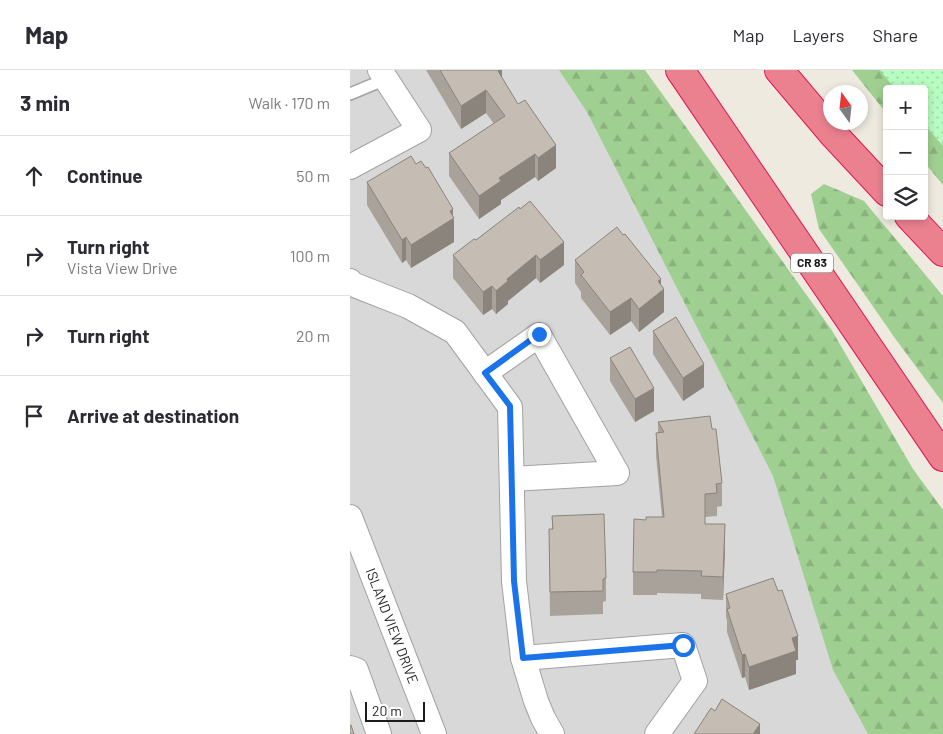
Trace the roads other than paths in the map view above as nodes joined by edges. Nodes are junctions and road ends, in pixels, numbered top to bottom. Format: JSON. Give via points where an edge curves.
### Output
{"nodes":[{"id":1,"x":680,"y":70,"type":"edge"},
{"id":2,"x":779,"y":70,"type":"edge"},
{"id":3,"x":383,"y":75,"type":"edge"},
{"id":4,"x":350,"y":94,"type":"edge"},
{"id":5,"x":350,"y":167,"type":"edge"},
{"id":6,"x":883,"y":188,"type":"edge"},
{"id":7,"x":913,"y":220,"type":"edge"},
{"id":8,"x":943,"y":252,"type":"edge"},
{"id":9,"x":350,"y":281,"type":"edge"},
{"id":10,"x":485,"y":373,"type":"junction"},
{"id":11,"x":943,"y":457,"type":"edge"},
{"id":12,"x":512,"y":479,"type":"junction"},
{"id":13,"x":350,"y":517,"type":"edge"},
{"id":14,"x":523,"y":658,"type":"junction"},
{"id":15,"x":350,"y":668,"type":"edge"},
{"id":16,"x":379,"y":734,"type":"edge"},
{"id":17,"x":434,"y":734,"type":"edge"},
{"id":18,"x":552,"y":734,"type":"edge"},
{"id":19,"x":657,"y":734,"type":"edge"}],
"edges":[{"from":1,"to":11,"type":"highway","number":"CR 83"},
{"from":2,"to":6,"type":"highway"},
{"from":3,"to":4,"type":"lane"},
{"from":3,"to":5,"type":"street","via":[[419,130]]},
{"from":7,"to":8,"type":"highway"},
{"from":9,"to":10,"type":"street","via":[[408,306],[455,332]]},
{"from":10,"to":12,"type":"street","via":[[510,406]]},
{"from":10,"to":12,"type":"street","via":[[539,334],[617,473]]},
{"from":12,"to":14,"type":"street","via":[[514,581]]},
{"from":13,"to":17,"type":"street","name":"ISLAND VIEW DRIVE"},
{"from":14,"to":18,"type":"street","via":[[536,701]]},
{"from":14,"to":19,"type":"street","via":[[683,645],[695,681]]},
{"from":15,"to":16,"type":"street","via":[[356,670]]}]}
